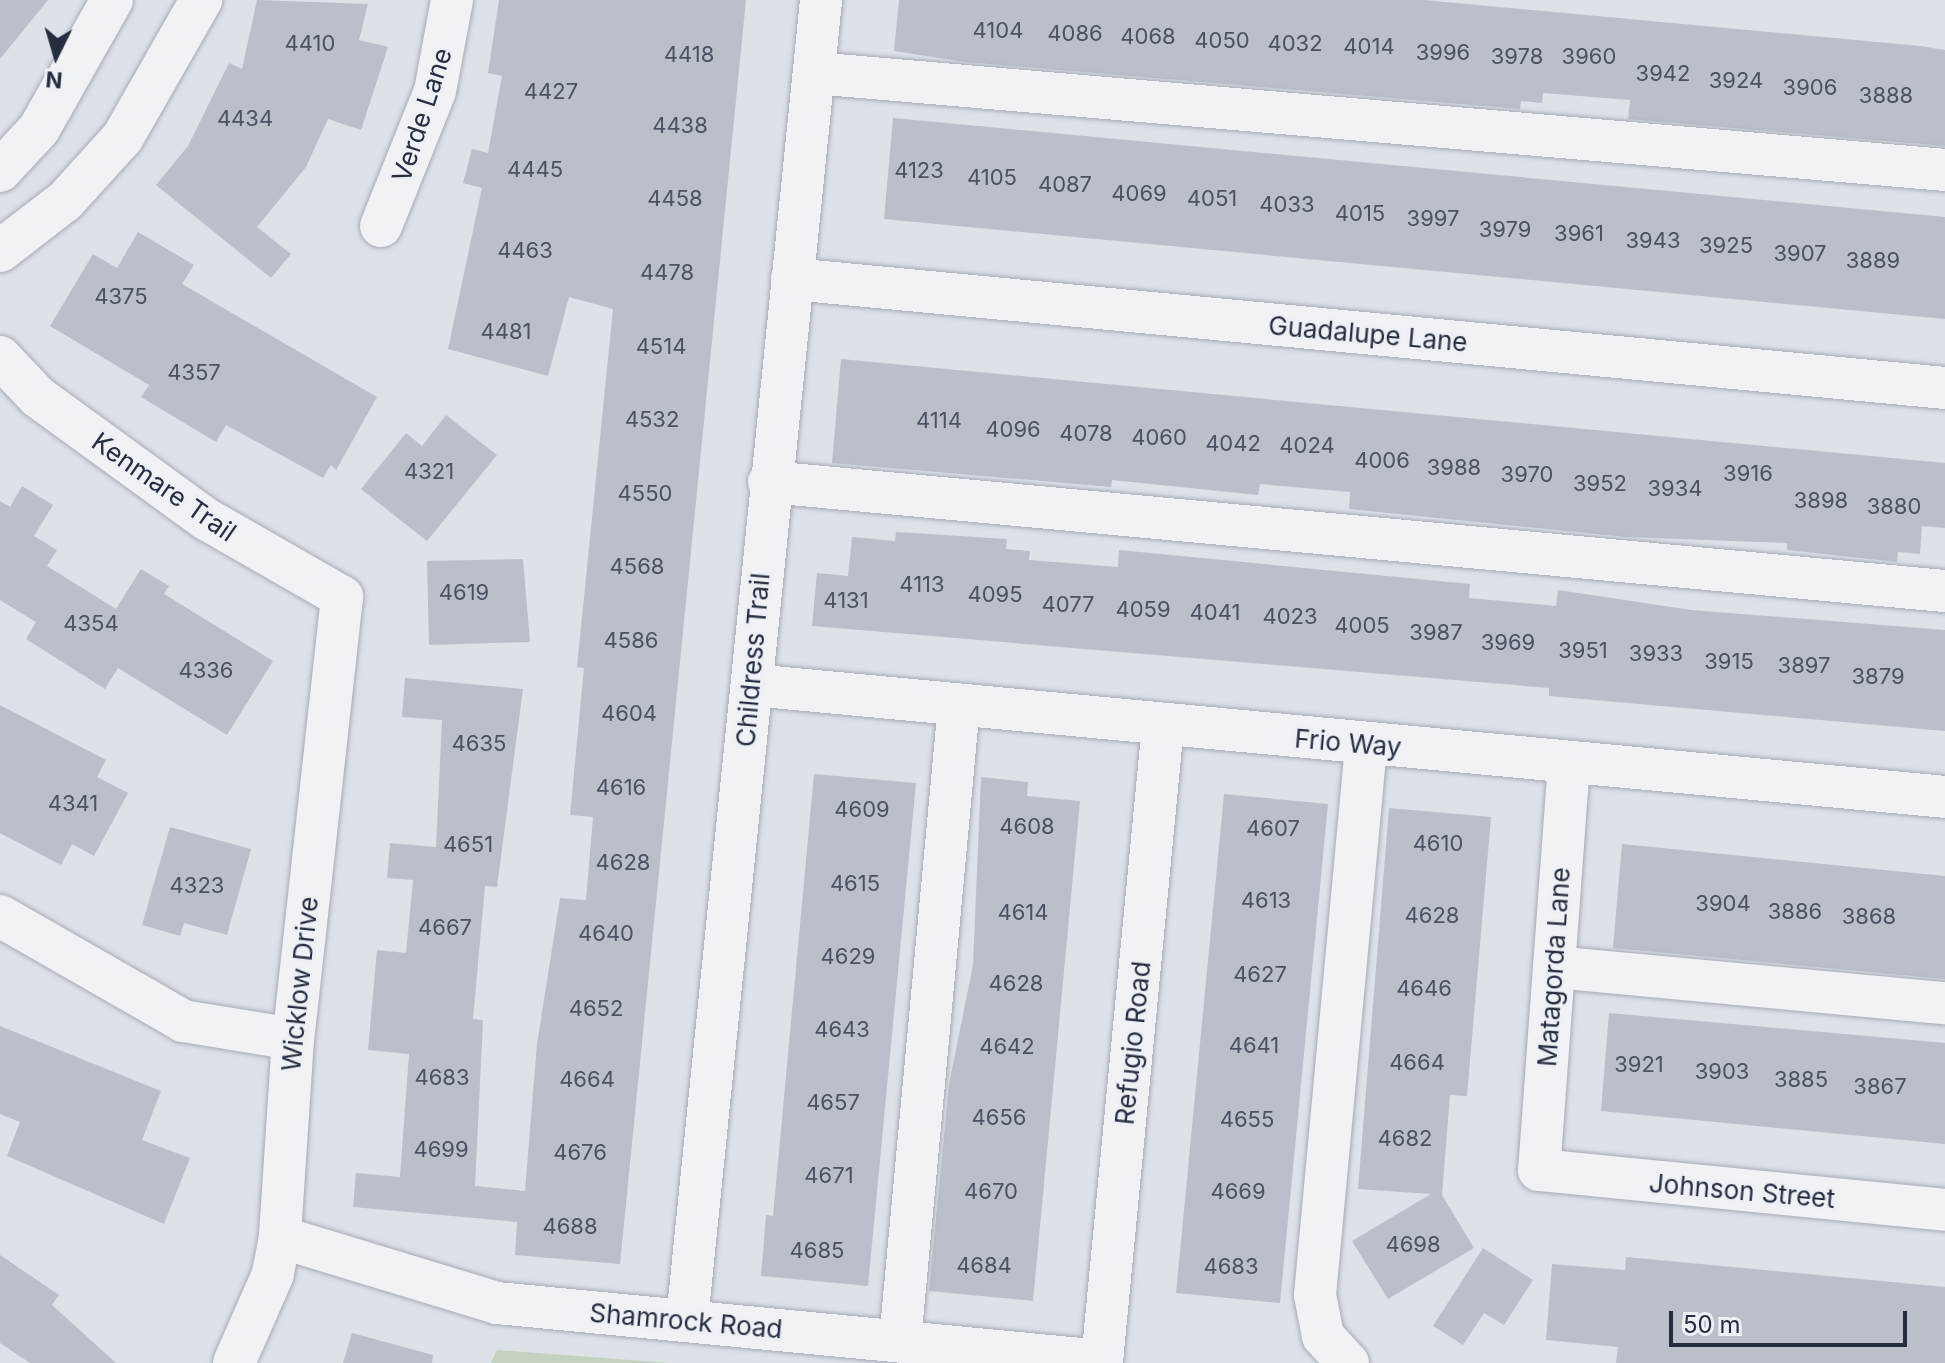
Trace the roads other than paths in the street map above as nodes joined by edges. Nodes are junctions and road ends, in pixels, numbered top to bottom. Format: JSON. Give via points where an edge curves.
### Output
{"nodes":[{"id":1,"x":112,"y":0,"type":"edge"},
{"id":2,"x":201,"y":0,"type":"edge"},
{"id":3,"x":452,"y":0,"type":"edge"},
{"id":4,"x":821,"y":0,"type":"edge"},
{"id":5,"x":814,"y":73,"type":"junction"},
{"id":6,"x":1945,"y":170,"type":"edge"},
{"id":7,"x":0,"y":171,"type":"edge"},
{"id":8,"x":381,"y":226,"type":"dead end"},
{"id":9,"x":0,"y":251,"type":"edge"},
{"id":10,"x":792,"y":279,"type":"junction"},
{"id":11,"x":0,"y":357,"type":"edge"},
{"id":12,"x":1945,"y":388,"type":"edge"},
{"id":13,"x":769,"y":482,"type":"junction"},
{"id":14,"x":1945,"y":591,"type":"edge"},
{"id":15,"x":342,"y":597,"type":"joint"},
{"id":16,"x":752,"y":685,"type":"junction"},
{"id":17,"x":959,"y":705,"type":"junction"},
{"id":18,"x":1163,"y":725,"type":"junction"},
{"id":19,"x":1366,"y":746,"type":"junction"},
{"id":20,"x":1569,"y":763,"type":"junction"},
{"id":21,"x":1945,"y":797,"type":"edge"},
{"id":22,"x":0,"y":916,"type":"edge"},
{"id":23,"x":1554,"y":967,"type":"junction"},
{"id":24,"x":1945,"y":1003,"type":"edge"},
{"id":25,"x":293,"y":1039,"type":"junction"},
{"id":26,"x":1539,"y":1170,"type":"joint"},
{"id":27,"x":1945,"y":1210,"type":"edge"},
{"id":28,"x":280,"y":1237,"type":"junction"},
{"id":29,"x":687,"y":1320,"type":"junction"},
{"id":30,"x":900,"y":1341,"type":"junction"},
{"id":31,"x":1102,"y":1361,"type":"edge"},
{"id":32,"x":234,"y":1363,"type":"edge"},
{"id":33,"x":1348,"y":1363,"type":"edge"}],
"edges":[{"from":1,"to":7,"type":"street","via":[[39,129]]},
{"from":2,"to":9,"type":"street","via":[[123,137],[65,201]]},
{"from":3,"to":8,"type":"street","name":"Verde Lane","via":[[429,113]]},
{"from":4,"to":5,"type":"street","name":"Childress Trail"},
{"from":5,"to":6,"type":"street"},
{"from":5,"to":10,"type":"street","name":"Childress Trail"},
{"from":10,"to":12,"type":"street","name":"Guadalupe Lane"},
{"from":10,"to":13,"type":"street","name":"Childress Trail"},
{"from":11,"to":15,"type":"street","name":"Kenmare Trail","via":[[38,397],[206,519]]},
{"from":13,"to":14,"type":"street"},
{"from":13,"to":16,"type":"street","name":"Childress Trail"},
{"from":15,"to":25,"type":"street","name":"Wicklow Drive"},
{"from":16,"to":17,"type":"street","name":"Frio Way"},
{"from":16,"to":29,"type":"street","name":"Childress Trail"},
{"from":17,"to":18,"type":"street","name":"Frio Way"},
{"from":17,"to":30,"type":"street"},
{"from":18,"to":19,"type":"street","name":"Frio Way"},
{"from":18,"to":31,"type":"street","name":"Refugio Road"},
{"from":19,"to":20,"type":"street","name":"Frio Way"},
{"from":19,"to":33,"type":"street","via":[[1315,1295],[1323,1336]]},
{"from":20,"to":21,"type":"street","name":"Frio Way"},
{"from":20,"to":23,"type":"street","name":"Matagorda Lane"},
{"from":22,"to":25,"type":"street","via":[[183,1021]]},
{"from":23,"to":24,"type":"street"},
{"from":23,"to":26,"type":"street","name":"Matagorda Lane"},
{"from":25,"to":28,"type":"street","name":"Wicklow Drive"},
{"from":26,"to":27,"type":"street","name":"Johnson Street"},
{"from":28,"to":29,"type":"street","name":"Shamrock Road","via":[[444,1292],[548,1311]]},
{"from":28,"to":32,"type":"street","name":"Wicklow Drive","via":[[259,1312]]},
{"from":29,"to":30,"type":"street","name":"Shamrock Road"},
{"from":30,"to":31,"type":"street","name":"Shamrock Road"}]}
